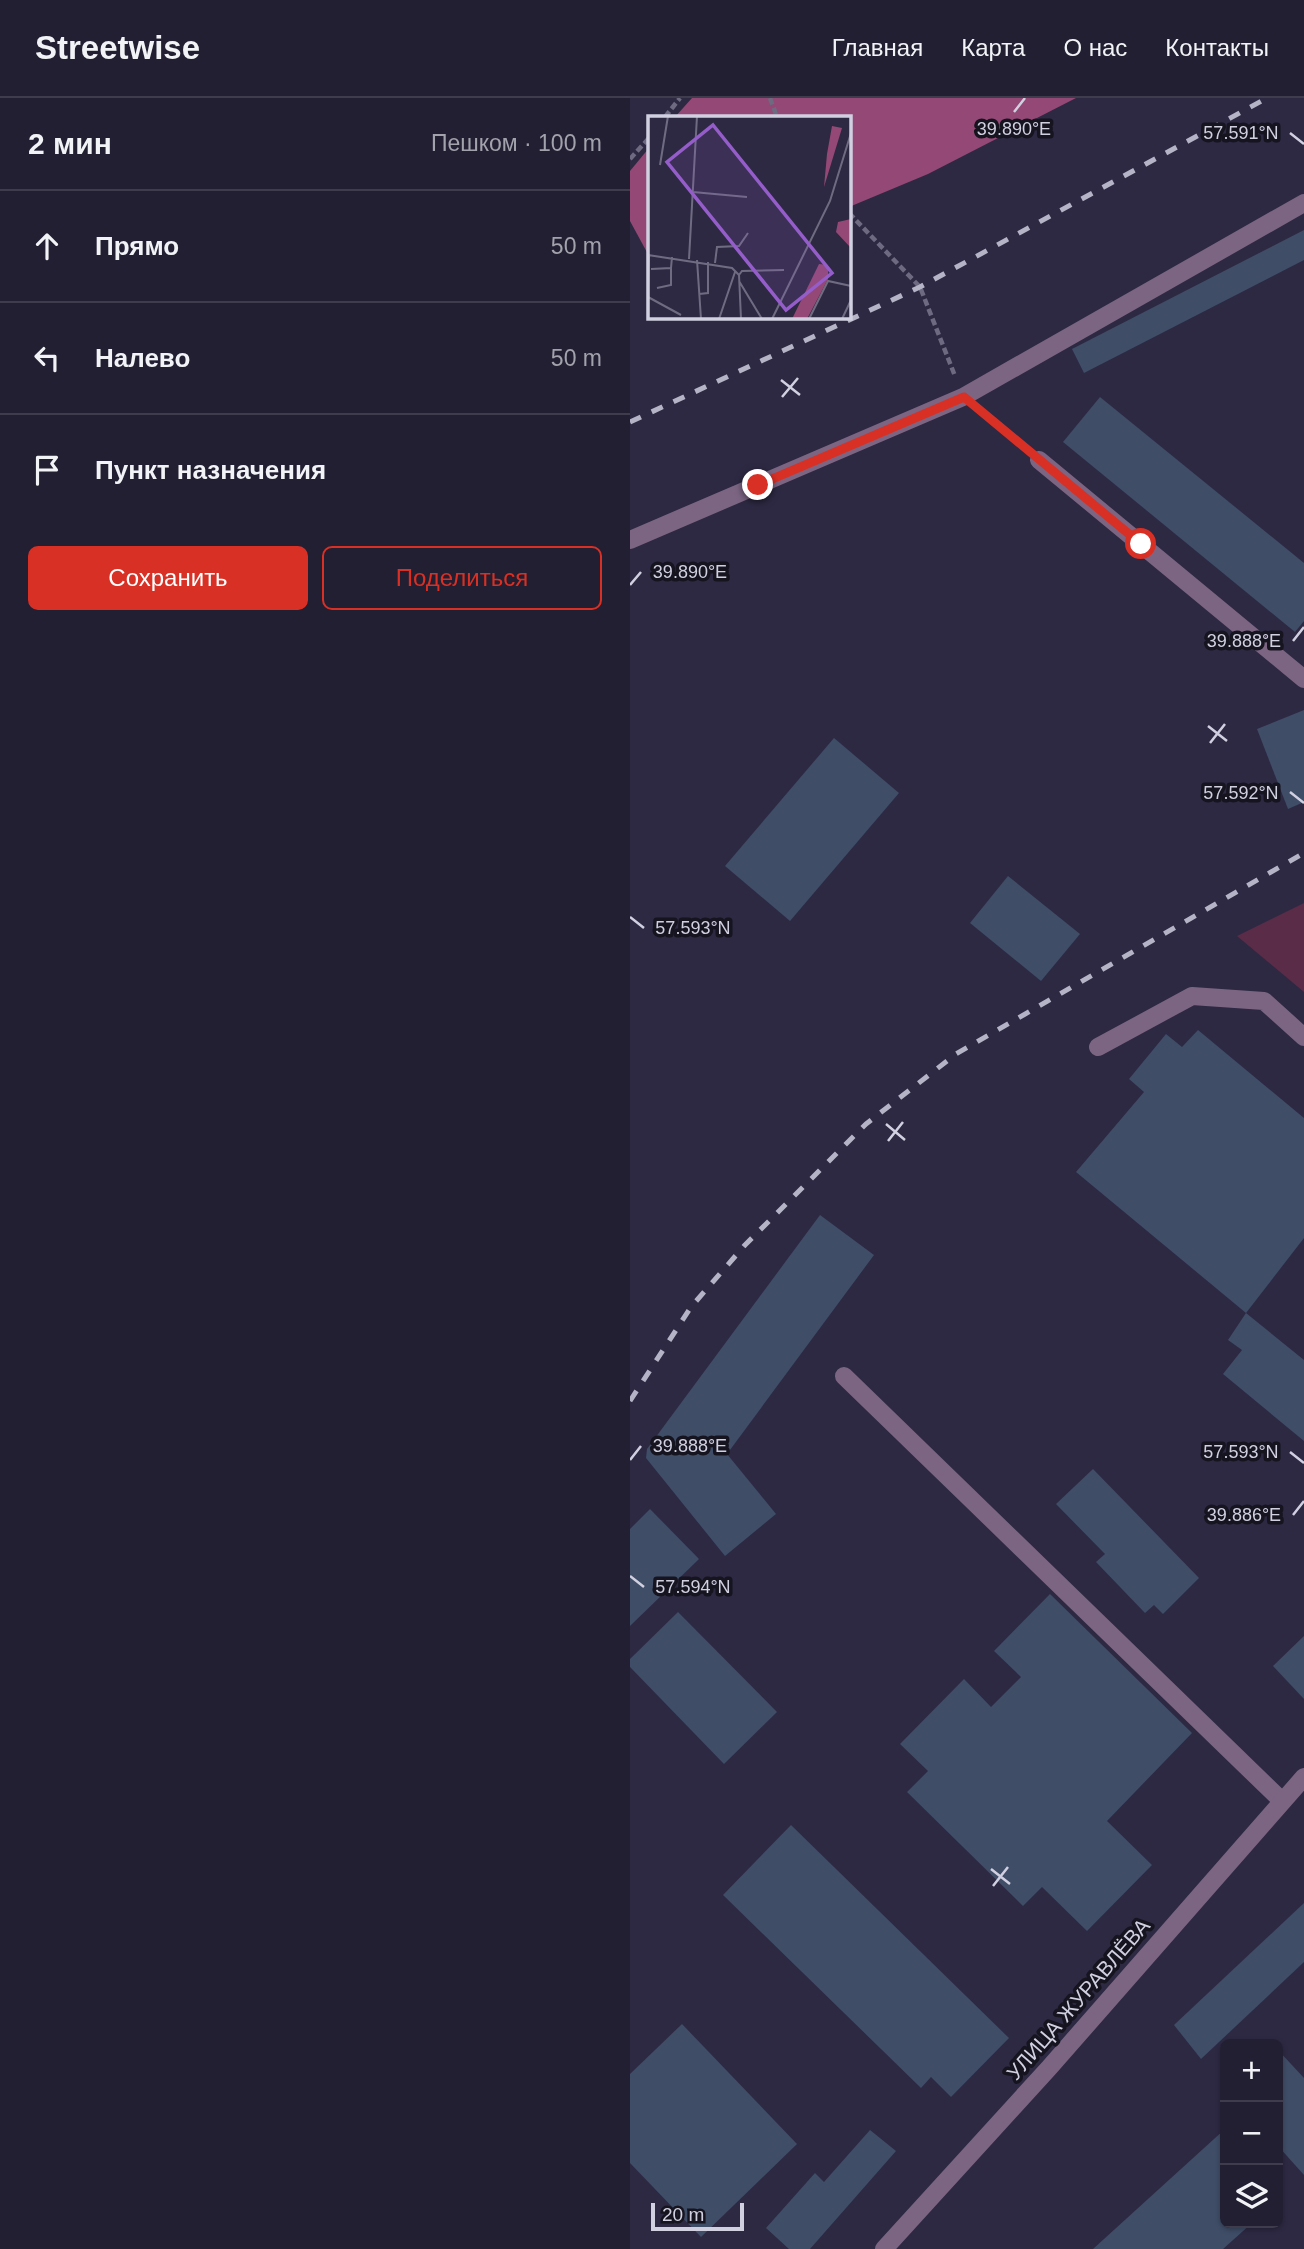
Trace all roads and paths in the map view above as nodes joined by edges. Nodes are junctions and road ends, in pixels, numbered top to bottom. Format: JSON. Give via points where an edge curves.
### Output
{"nodes":[{"id":1,"x":680,"y":98,"type":"edge"},
{"id":2,"x":770,"y":98,"type":"edge"},
{"id":3,"x":666,"y":116,"type":"edge"},
{"id":4,"x":777,"y":116,"type":"edge"},
{"id":5,"x":648,"y":139,"type":"edge"},
{"id":6,"x":630,"y":159,"type":"edge"},
{"id":7,"x":1304,"y":203,"type":"edge"},
{"id":8,"x":850,"y":214,"type":"edge"},
{"id":9,"x":964,"y":397,"type":"junction"},
{"id":10,"x":1039,"y":460,"type":"joint"},
{"id":11,"x":630,"y":540,"type":"edge"},
{"id":12,"x":1304,"y":679,"type":"edge"},
{"id":13,"x":1304,"y":1037,"type":"edge"},
{"id":14,"x":1098,"y":1047,"type":"dead end"},
{"id":15,"x":844,"y":1376,"type":"dead end"},
{"id":16,"x":1304,"y":1777,"type":"edge"},
{"id":17,"x":1282,"y":1801,"type":"junction"},
{"id":18,"x":884,"y":2249,"type":"edge"}],
"edges":[{"from":1,"to":3,"type":"path"},
{"from":2,"to":4,"type":"path"},
{"from":5,"to":6,"type":"path"},
{"from":7,"to":9,"type":"street"},
{"from":8,"to":9,"type":"path","via":[[920,286]]},
{"from":9,"to":10,"type":"path"},
{"from":9,"to":11,"type":"street"},
{"from":10,"to":12,"type":"street"},
{"from":13,"to":14,"type":"street","via":[[1264,1002],[1192,996]]},
{"from":15,"to":17,"type":"street"},
{"from":16,"to":17,"type":"street","name":"УЛИЦА ЖУРАВЛЁВА"},
{"from":17,"to":18,"type":"street","name":"УЛИЦА ЖУРАВЛЁВА"}]}
